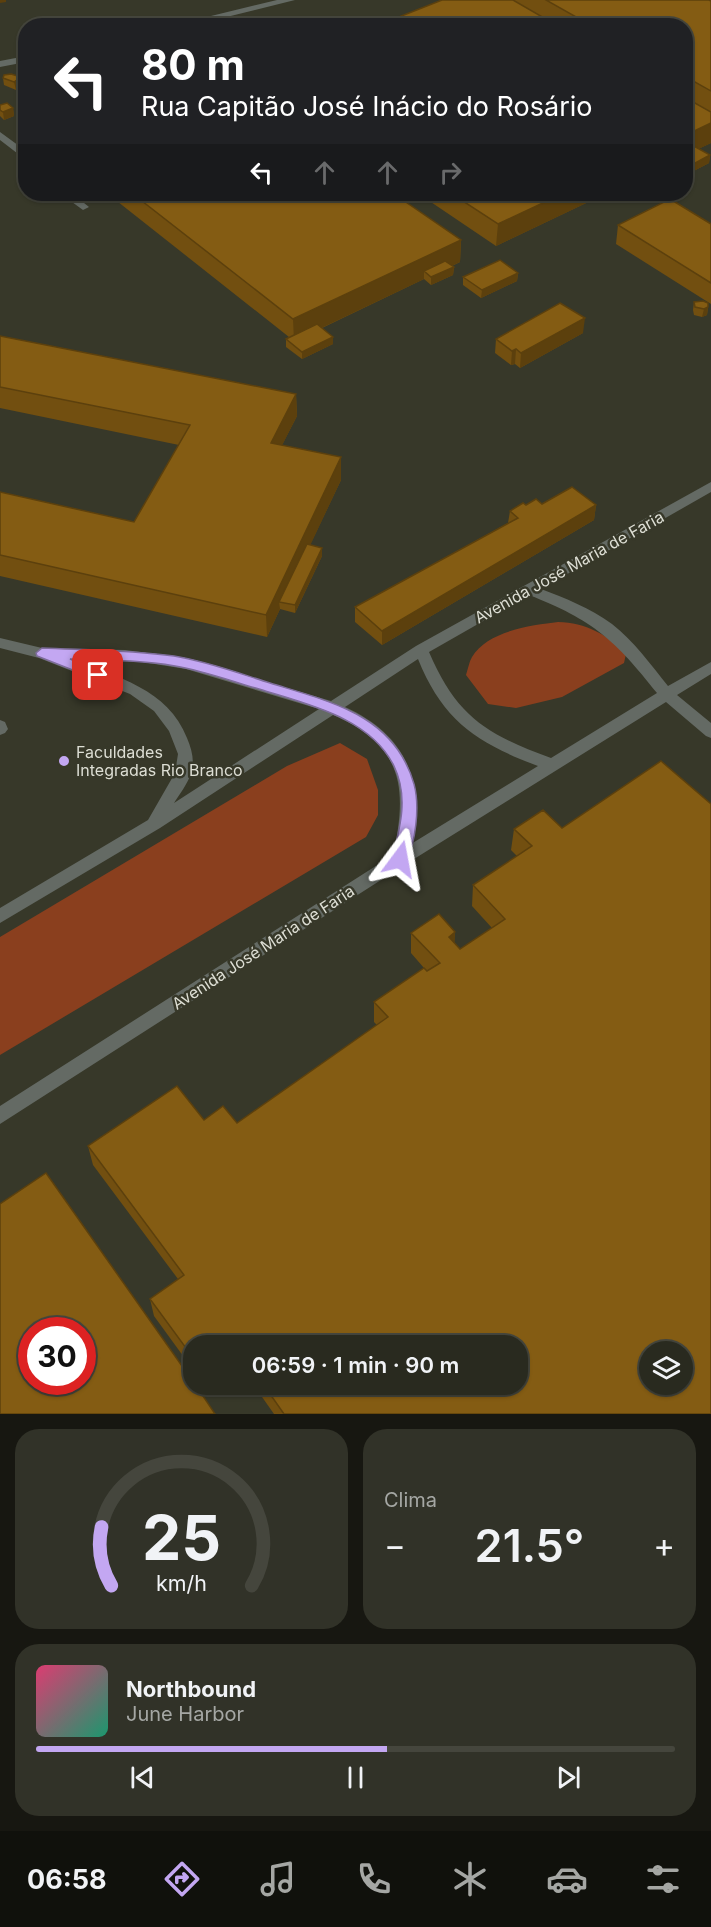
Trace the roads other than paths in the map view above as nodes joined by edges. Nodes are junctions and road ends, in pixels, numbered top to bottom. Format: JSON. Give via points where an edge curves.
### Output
{"nodes":[{"id":1,"x":290,"y":0,"type":"edge"},
{"id":2,"x":210,"y":18,"type":"edge"},
{"id":3,"x":18,"y":61,"type":"edge"},
{"id":4,"x":0,"y":64,"type":"edge"},
{"id":5,"x":0,"y":135,"type":"edge"},
{"id":6,"x":18,"y":150,"type":"edge"},
{"id":7,"x":76,"y":201,"type":"edge"},
{"id":8,"x":83,"y":207,"type":"dead end"},
{"id":9,"x":711,"y":486,"type":"edge"},
{"id":10,"x":527,"y":589,"type":"junction"},
{"id":11,"x":0,"y":643,"type":"edge"},
{"id":12,"x":421,"y":650,"type":"junction"},
{"id":13,"x":42,"y":653,"type":"junction"},
{"id":14,"x":711,"y":667,"type":"edge"},
{"id":15,"x":667,"y":695,"type":"junction"},
{"id":16,"x":333,"y":707,"type":"junction"},
{"id":17,"x":711,"y":732,"type":"edge"},
{"id":18,"x":552,"y":765,"type":"junction"},
{"id":19,"x":154,"y":824,"type":"junction"},
{"id":20,"x":400,"y":859,"type":"junction"},
{"id":21,"x":0,"y":916,"type":"edge"},
{"id":22,"x":0,"y":1116,"type":"edge"}],
"edges":[{"from":1,"to":2,"type":"street"},
{"from":3,"to":4,"type":"street"},
{"from":5,"to":6,"type":"street"},
{"from":7,"to":8,"type":"street"},
{"from":9,"to":10,"type":"street","name":"Avenida José Maria de Faria"},
{"from":10,"to":12,"type":"street","name":"Avenida José Maria de Faria"},
{"from":10,"to":15,"type":"street","via":[[571,606],[607,628]]},
{"from":11,"to":13,"type":"street"},
{"from":12,"to":16,"type":"street","name":"Avenida José Maria de Faria"},
{"from":12,"to":18,"type":"street","via":[[432,679],[450,708],[475,731],[505,748]]},
{"from":13,"to":16,"type":"street","via":[[176,661]]},
{"from":13,"to":19,"type":"street","via":[[135,690],[159,707],[176,729],[186,754],[183,774]]},
{"from":14,"to":15,"type":"street","name":"Avenida José Maria de Faria"},
{"from":15,"to":17,"type":"street"},
{"from":15,"to":18,"type":"street","name":"Avenida José Maria de Faria"},
{"from":16,"to":19,"type":"street","name":"Avenida José Maria de Faria"},
{"from":16,"to":20,"type":"street","via":[[370,728],[402,766],[411,797]]},
{"from":18,"to":20,"type":"street","name":"Avenida José Maria de Faria"},
{"from":19,"to":21,"type":"street","name":"Avenida José Maria de Faria"},
{"from":20,"to":22,"type":"street","name":"Avenida José Maria de Faria"}]}
